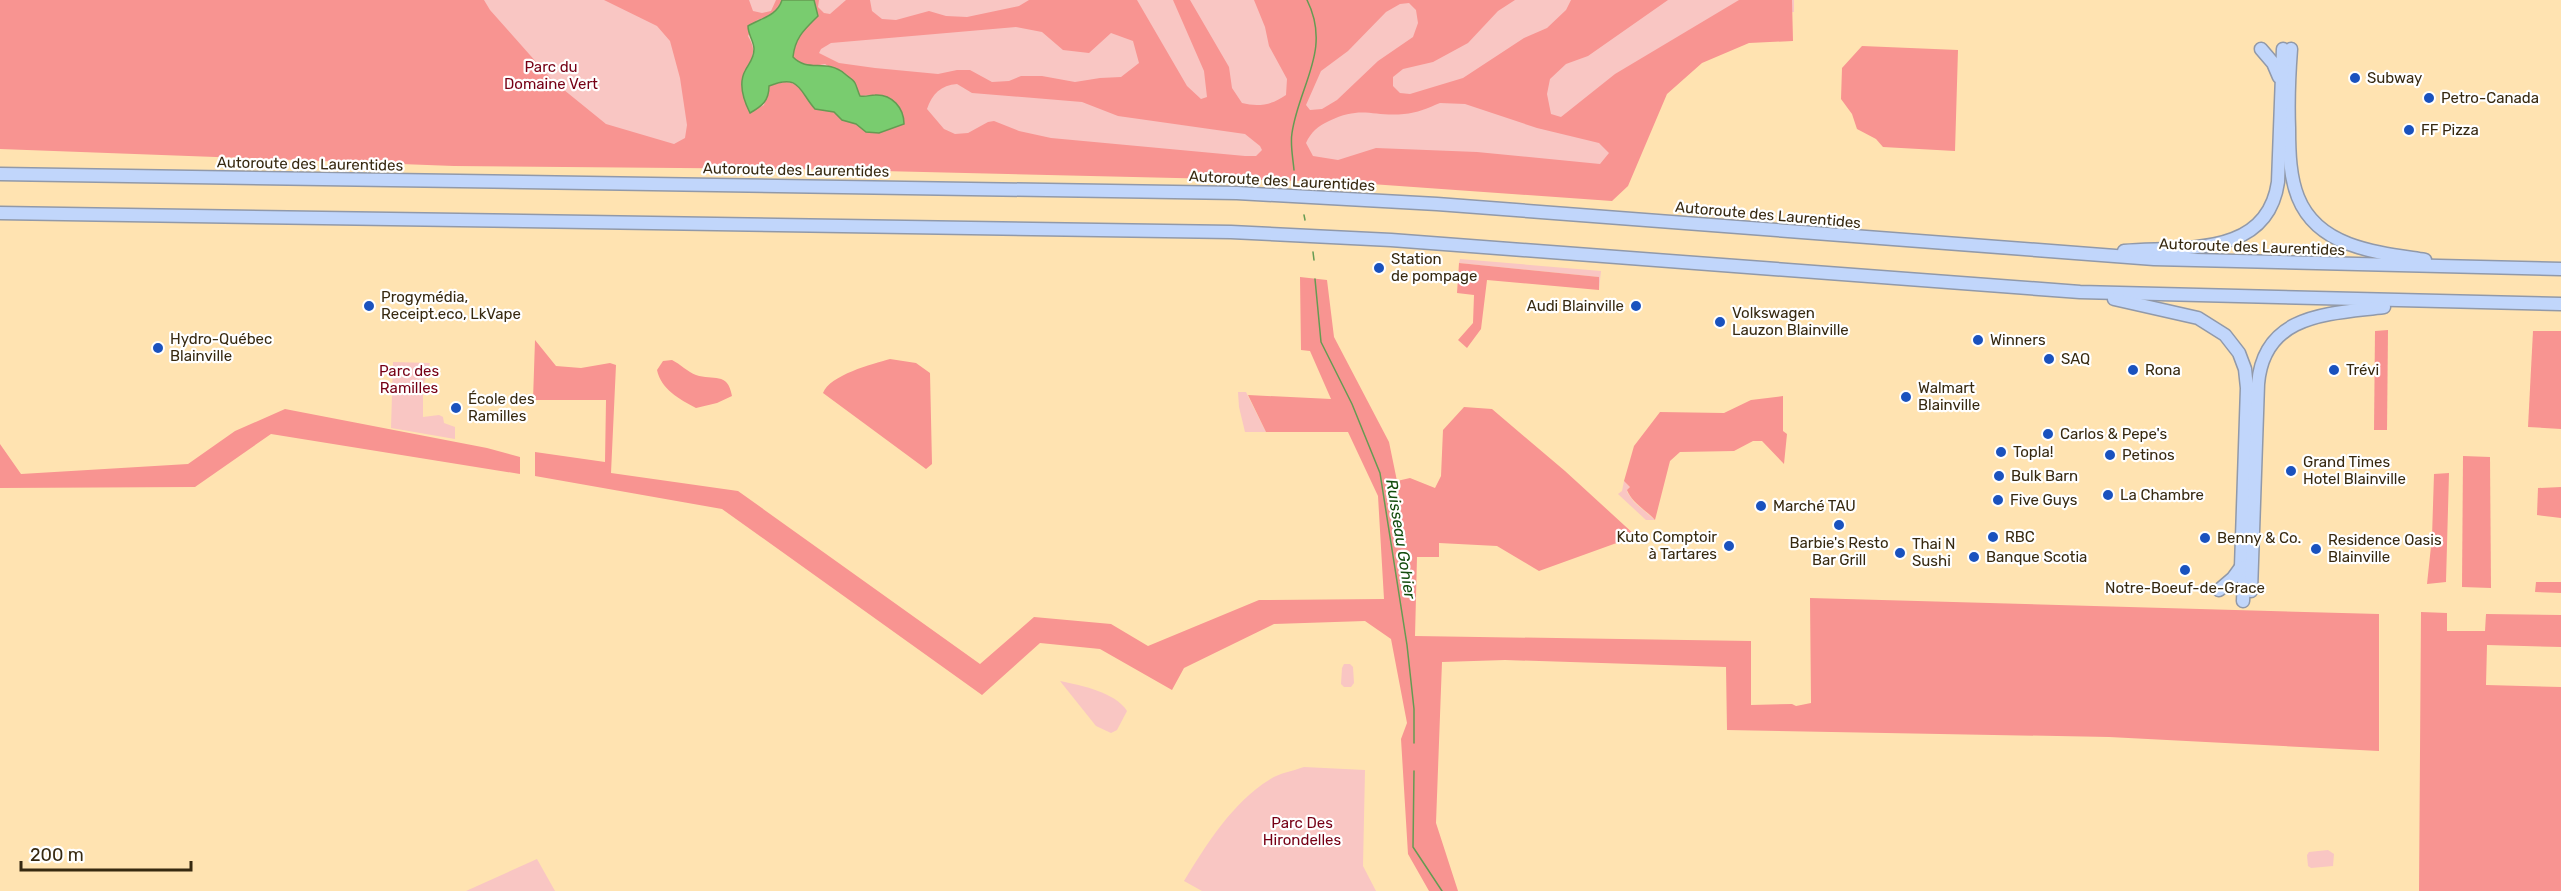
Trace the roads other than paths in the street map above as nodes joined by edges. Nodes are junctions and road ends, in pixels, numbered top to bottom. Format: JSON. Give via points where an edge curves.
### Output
{"nodes":[{"id":1,"x":2261,"y":49,"type":"dead end"},
{"id":2,"x":2281,"y":81,"type":"junction"},
{"id":3,"x":0,"y":174,"type":"edge"},
{"id":4,"x":0,"y":213,"type":"edge"},
{"id":5,"x":2087,"y":254,"type":"junction"},
{"id":6,"x":2462,"y":267,"type":"junction"},
{"id":7,"x":2561,"y":269,"type":"edge"},
{"id":8,"x":2080,"y":292,"type":"junction"},
{"id":9,"x":2425,"y":302,"type":"junction"},
{"id":10,"x":2561,"y":304,"type":"edge"},
{"id":11,"x":2241,"y":567,"type":"junction"},
{"id":12,"x":2219,"y":590,"type":"dead end"}],
"edges":[{"from":1,"to":2,"type":"highway"},
{"from":2,"to":5,"type":"highway","via":[[2277,188],[2268,211],[2255,227],[2237,238],[2213,245]]},
{"from":2,"to":6,"type":"highway","via":[[2287,49],[2290,173],[2296,197],[2309,217],[2330,235],[2355,247]]},
{"from":3,"to":5,"type":"highway","name":"Autoroute des Laurentides","via":[[1227,193],[1414,202]]},
{"from":4,"to":8,"type":"highway","via":[[1268,233]]},
{"from":5,"to":6,"type":"highway","name":"Autoroute des Laurentides","via":[[2218,262]]},
{"from":6,"to":7,"type":"highway","name":"Autoroute des Laurentides"},
{"from":8,"to":9,"type":"highway"},
{"from":8,"to":11,"type":"highway","via":[[2198,318],[2225,335],[2239,353],[2247,388]]},
{"from":9,"to":10,"type":"highway"},
{"from":9,"to":11,"type":"highway","via":[[2310,317],[2283,333],[2266,353],[2258,384],[2247,601]]},
{"from":11,"to":12,"type":"highway"}]}
